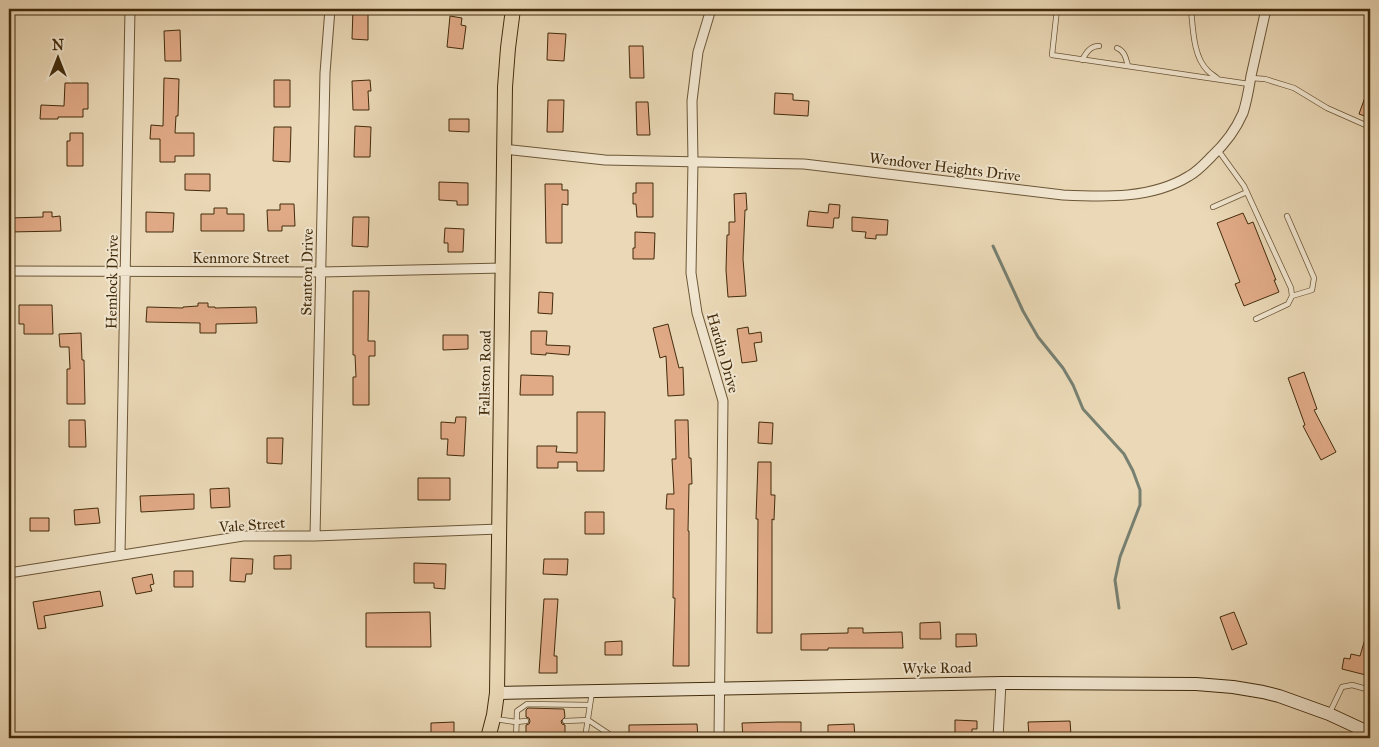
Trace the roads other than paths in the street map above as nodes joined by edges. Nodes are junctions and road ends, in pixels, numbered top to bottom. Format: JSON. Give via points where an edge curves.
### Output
{"nodes":[{"id":1,"x":130,"y":9,"type":"edge"},
{"id":2,"x":330,"y":9,"type":"edge"},
{"id":3,"x":513,"y":9,"type":"edge"},
{"id":4,"x":712,"y":9,"type":"edge"},
{"id":5,"x":1057,"y":9,"type":"edge"},
{"id":6,"x":1191,"y":9,"type":"edge"},
{"id":7,"x":1266,"y":9,"type":"edge"},
{"id":8,"x":1099,"y":46,"type":"dead end"},
{"id":9,"x":1117,"y":48,"type":"dead end"},
{"id":10,"x":1082,"y":60,"type":"junction"},
{"id":11,"x":1128,"y":66,"type":"junction"},
{"id":12,"x":1220,"y":80,"type":"junction"},
{"id":13,"x":1250,"y":81,"type":"junction"},
{"id":14,"x":1370,"y":126,"type":"edge"},
{"id":15,"x":504,"y":149,"type":"junction"},
{"id":16,"x":1218,"y":150,"type":"junction"},
{"id":17,"x":693,"y":161,"type":"junction"},
{"id":18,"x":1247,"y":192,"type":"junction"},
{"id":19,"x":1213,"y":206,"type":"dead end"},
{"id":20,"x":1287,"y":216,"type":"dead end"},
{"id":21,"x":502,"y":268,"type":"junction"},
{"id":22,"x":9,"y":271,"type":"edge"},
{"id":23,"x":126,"y":271,"type":"junction"},
{"id":24,"x":321,"y":272,"type":"junction"},
{"id":25,"x":1292,"y":296,"type":"junction"},
{"id":26,"x":1256,"y":319,"type":"dead end"},
{"id":27,"x":499,"y":529,"type":"junction"},
{"id":28,"x":315,"y":536,"type":"junction"},
{"id":29,"x":120,"y":555,"type":"junction"},
{"id":30,"x":9,"y":573,"type":"edge"},
{"id":31,"x":1001,"y":683,"type":"junction"},
{"id":32,"x":720,"y":688,"type":"junction"},
{"id":33,"x":1370,"y":690,"type":"edge"},
{"id":34,"x":592,"y":691,"type":"junction"},
{"id":35,"x":496,"y":693,"type":"junction"},
{"id":36,"x":546,"y":698,"type":"junction"},
{"id":37,"x":590,"y":705,"type":"junction"},
{"id":38,"x":1330,"y":714,"type":"junction"},
{"id":39,"x":493,"y":719,"type":"junction"},
{"id":40,"x":588,"y":720,"type":"junction"},
{"id":41,"x":526,"y":721,"type":"dead end"},
{"id":42,"x":565,"y":721,"type":"dead end"},
{"id":43,"x":516,"y":722,"type":"junction"},
{"id":44,"x":1370,"y":733,"type":"edge"},
{"id":45,"x":488,"y":738,"type":"edge"},
{"id":46,"x":516,"y":738,"type":"edge"},
{"id":47,"x":585,"y":738,"type":"edge"},
{"id":48,"x":611,"y":738,"type":"edge"},
{"id":49,"x":719,"y":738,"type":"edge"},
{"id":50,"x":998,"y":738,"type":"edge"}],
"edges":[{"from":1,"to":23,"type":"street","name":"Hemlock Drive"},
{"from":2,"to":24,"type":"street","name":"Stanton Drive","via":[[325,72]]},
{"from":3,"to":15,"type":"main road","name":"Fallston Road","via":[[505,87]]},
{"from":4,"to":17,"type":"street","name":"Hardin Drive","via":[[698,52],[692,101]]},
{"from":5,"to":10,"type":"lane","via":[[1052,56]]},
{"from":6,"to":12,"type":"lane","via":[[1197,52],[1207,70]]},
{"from":7,"to":13,"type":"street","name":"Wendover Heights Drive"},
{"from":8,"to":10,"type":"lane","via":[[1087,51]]},
{"from":9,"to":11,"type":"lane","via":[[1121,49]]},
{"from":10,"to":11,"type":"lane"},
{"from":11,"to":12,"type":"lane"},
{"from":12,"to":13,"type":"lane"},
{"from":13,"to":14,"type":"lane","via":[[1265,79],[1294,88],[1327,108]]},
{"from":13,"to":16,"type":"street","name":"Wendover Heights Drive","via":[[1244,111]]},
{"from":15,"to":17,"type":"street","name":"Wendover Heights Drive","via":[[605,160]]},
{"from":15,"to":21,"type":"main road","name":"Fallston Road"},
{"from":16,"to":17,"type":"street","name":"Wendover Heights Drive","via":[[1202,167],[1175,183],[1154,190],[1102,197],[804,164]]},
{"from":16,"to":18,"type":"lane"},
{"from":17,"to":32,"type":"street","name":"Hardin Drive","via":[[691,273],[697,314],[723,401]]},
{"from":18,"to":19,"type":"lane"},
{"from":18,"to":25,"type":"lane"},
{"from":20,"to":25,"type":"lane","via":[[1314,278],[1312,290]]},
{"from":21,"to":24,"type":"street","name":"Kenmore Street"},
{"from":21,"to":27,"type":"main road","name":"Fallston Road"},
{"from":22,"to":23,"type":"street","name":"Kenmore Street"},
{"from":23,"to":24,"type":"street","name":"Kenmore Street"},
{"from":23,"to":29,"type":"street","name":"Hemlock Drive"},
{"from":24,"to":28,"type":"street","name":"Stanton Drive"},
{"from":25,"to":26,"type":"lane","via":[[1288,304]]},
{"from":27,"to":28,"type":"street","name":"Vale Street"},
{"from":27,"to":35,"type":"main road","name":"Fallston Road"},
{"from":28,"to":29,"type":"street","name":"Vale Street","via":[[243,536]]},
{"from":29,"to":30,"type":"street","name":"Vale Street"},
{"from":31,"to":32,"type":"main road","name":"Wyke Road"},
{"from":31,"to":38,"type":"main road","name":"Wyke Road","via":[[1233,687],[1279,696]]},
{"from":31,"to":50,"type":"street"},
{"from":32,"to":34,"type":"main road","name":"Wyke Road"},
{"from":32,"to":49,"type":"street","name":"Hardin Drive"},
{"from":33,"to":38,"type":"lane","via":[[1352,685],[1342,687]]},
{"from":34,"to":36,"type":"main road","name":"Wyke Road"},
{"from":34,"to":37,"type":"lane"},
{"from":35,"to":36,"type":"main road","name":"Wyke Road"},
{"from":35,"to":39,"type":"main road","name":"Fallston Road"},
{"from":36,"to":37,"type":"lane"},
{"from":36,"to":43,"type":"lane","via":[[517,711]]},
{"from":37,"to":40,"type":"lane"},
{"from":38,"to":44,"type":"main road","name":"Wyke Road"},
{"from":39,"to":43,"type":"lane"},
{"from":39,"to":45,"type":"main road","name":"Fallston Road"},
{"from":40,"to":42,"type":"lane"},
{"from":40,"to":47,"type":"lane"},
{"from":40,"to":48,"type":"lane"},
{"from":41,"to":43,"type":"lane"},
{"from":43,"to":46,"type":"lane"}]}
